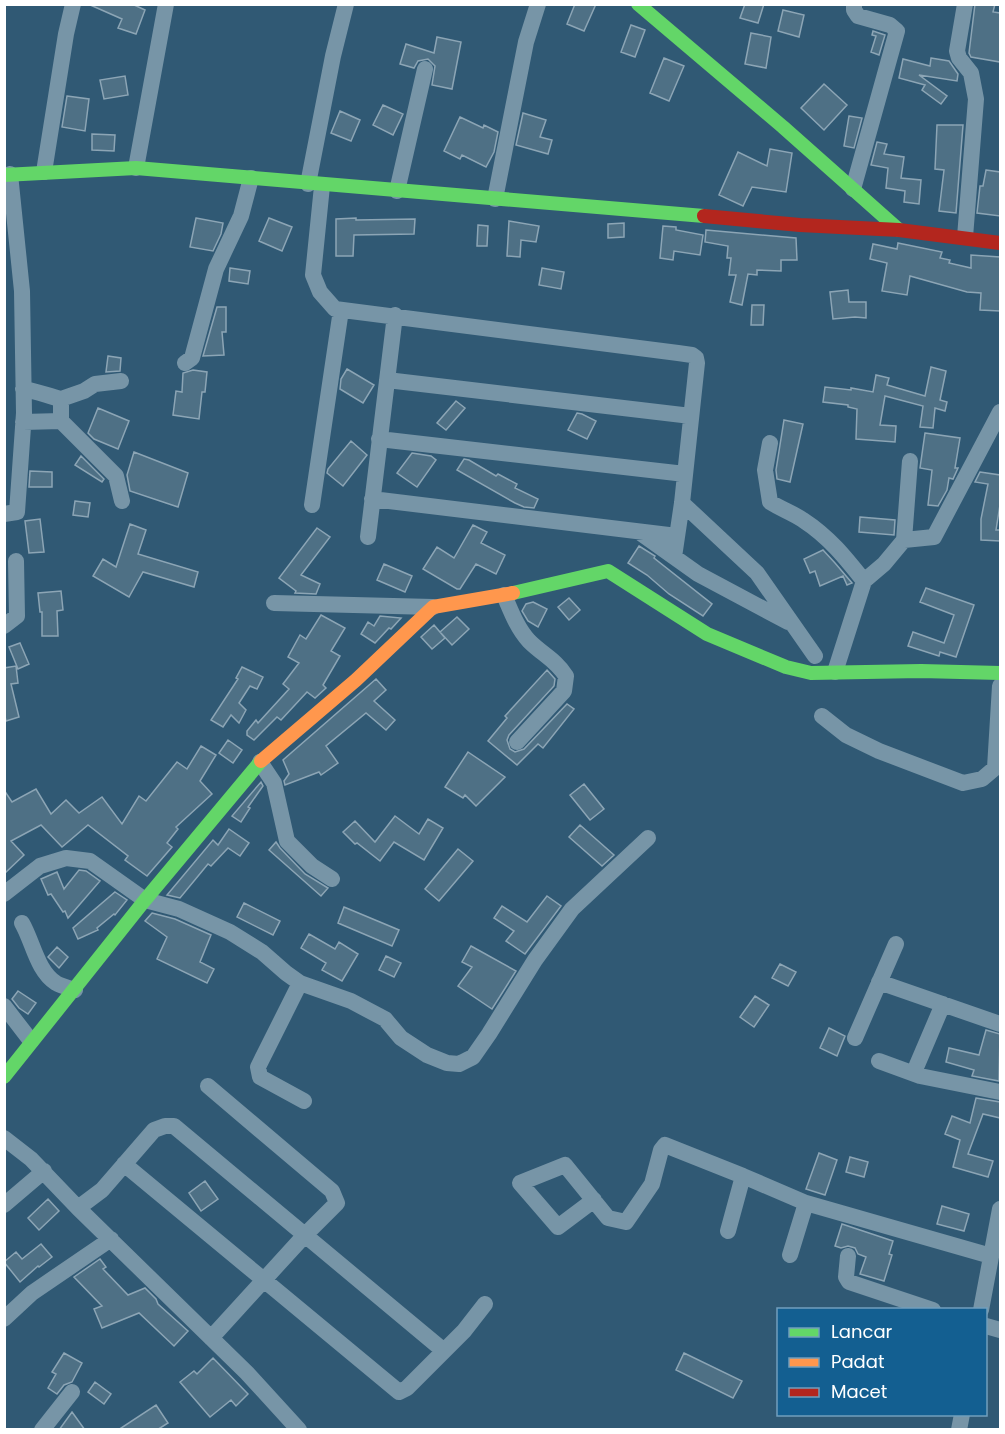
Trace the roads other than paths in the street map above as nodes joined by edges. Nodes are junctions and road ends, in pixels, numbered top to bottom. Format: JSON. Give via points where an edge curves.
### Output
{"nodes":[{"id":1,"x":73,"y":4,"type":"edge"},
{"id":2,"x":166,"y":4,"type":"edge"},
{"id":3,"x":346,"y":4,"type":"edge"},
{"id":4,"x":538,"y":4,"type":"edge"},
{"id":5,"x":638,"y":4,"type":"edge"},
{"id":6,"x":854,"y":4,"type":"edge"},
{"id":7,"x":965,"y":4,"type":"edge"},
{"id":8,"x":424,"y":69,"type":"dead end"},
{"id":9,"x":136,"y":168,"type":"junction"},
{"id":10,"x":44,"y":172,"type":"junction"},
{"id":11,"x":7,"y":174,"type":"edge"},
{"id":12,"x":251,"y":178,"type":"junction"},
{"id":13,"x":315,"y":185,"type":"junction"},
{"id":14,"x":853,"y":189,"type":"junction"},
{"id":15,"x":397,"y":190,"type":"junction"},
{"id":16,"x":495,"y":199,"type":"junction"},
{"id":17,"x":899,"y":230,"type":"junction"},
{"id":18,"x":965,"y":237,"type":"junction"},
{"id":19,"x":1000,"y":243,"type":"edge"},
{"id":20,"x":341,"y":310,"type":"junction"},
{"id":21,"x":394,"y":315,"type":"junction"},
{"id":22,"x":185,"y":363,"type":"dead end"},
{"id":23,"x":387,"y":380,"type":"junction"},
{"id":24,"x":121,"y":381,"type":"dead end"},
{"id":25,"x":23,"y":389,"type":"junction"},
{"id":26,"x":61,"y":399,"type":"junction"},
{"id":27,"x":1000,"y":411,"type":"edge"},
{"id":28,"x":691,"y":416,"type":"junction"},
{"id":29,"x":61,"y":421,"type":"junction"},
{"id":30,"x":23,"y":422,"type":"junction"},
{"id":31,"x":379,"y":440,"type":"junction"},
{"id":32,"x":770,"y":443,"type":"dead end"},
{"id":33,"x":910,"y":461,"type":"dead end"},
{"id":34,"x":685,"y":474,"type":"junction"},
{"id":35,"x":372,"y":499,"type":"junction"},
{"id":36,"x":122,"y":501,"type":"dead end"},
{"id":37,"x":682,"y":503,"type":"junction"},
{"id":38,"x":312,"y":506,"type":"dead end"},
{"id":39,"x":4,"y":514,"type":"edge"},
{"id":40,"x":638,"y":532,"type":"junction"},
{"id":41,"x":677,"y":536,"type":"junction"},
{"id":42,"x":368,"y":537,"type":"dead end"},
{"id":43,"x":904,"y":540,"type":"junction"},
{"id":44,"x":674,"y":557,"type":"junction"},
{"id":45,"x":16,"y":561,"type":"dead end"},
{"id":46,"x":864,"y":581,"type":"junction"},
{"id":47,"x":504,"y":595,"type":"junction"},
{"id":48,"x":274,"y":603,"type":"dead end"},
{"id":49,"x":434,"y":607,"type":"junction"},
{"id":50,"x":792,"y":624,"type":"junction"},
{"id":51,"x":4,"y":626,"type":"edge"},
{"id":52,"x":815,"y":656,"type":"dead end"},
{"id":53,"x":835,"y":672,"type":"junction"},
{"id":54,"x":1000,"y":673,"type":"edge"},
{"id":55,"x":1000,"y":686,"type":"edge"},
{"id":56,"x":822,"y":716,"type":"dead end"},
{"id":57,"x":517,"y":742,"type":"dead end"},
{"id":58,"x":260,"y":762,"type":"junction"},
{"id":59,"x":648,"y":838,"type":"dead end"},
{"id":60,"x":332,"y":879,"type":"dead end"},
{"id":61,"x":4,"y":894,"type":"edge"},
{"id":62,"x":145,"y":900,"type":"junction"},
{"id":63,"x":22,"y":923,"type":"dead end"},
{"id":64,"x":896,"y":944,"type":"dead end"},
{"id":65,"x":879,"y":982,"type":"junction"},
{"id":66,"x":300,"y":983,"type":"junction"},
{"id":67,"x":75,"y":990,"type":"junction"},
{"id":68,"x":943,"y":1004,"type":"junction"},
{"id":69,"x":4,"y":1006,"type":"edge"},
{"id":70,"x":1000,"y":1024,"type":"edge"},
{"id":71,"x":855,"y":1038,"type":"dead end"},
{"id":72,"x":31,"y":1041,"type":"junction"},
{"id":73,"x":879,"y":1061,"type":"dead end"},
{"id":74,"x":917,"y":1065,"type":"dead end"},
{"id":75,"x":4,"y":1077,"type":"edge"},
{"id":76,"x":208,"y":1086,"type":"dead end"},
{"id":77,"x":1000,"y":1092,"type":"edge"},
{"id":78,"x":304,"y":1101,"type":"dead end"},
{"id":79,"x":4,"y":1138,"type":"edge"},
{"id":80,"x":124,"y":1164,"type":"junction"},
{"id":81,"x":44,"y":1171,"type":"junction"},
{"id":82,"x":743,"y":1176,"type":"junction"},
{"id":83,"x":594,"y":1200,"type":"dead end"},
{"id":84,"x":806,"y":1203,"type":"junction"},
{"id":85,"x":4,"y":1205,"type":"edge"},
{"id":86,"x":78,"y":1208,"type":"junction"},
{"id":87,"x":1000,"y":1209,"type":"edge"},
{"id":88,"x":728,"y":1230,"type":"dead end"},
{"id":89,"x":304,"y":1236,"type":"junction"},
{"id":90,"x":111,"y":1239,"type":"junction"},
{"id":91,"x":995,"y":1253,"type":"edge"},
{"id":92,"x":790,"y":1255,"type":"dead end"},
{"id":93,"x":848,"y":1256,"type":"dead end"},
{"id":94,"x":264,"y":1281,"type":"junction"},
{"id":95,"x":485,"y":1305,"type":"dead end"},
{"id":96,"x":927,"y":1308,"type":"edge"},
{"id":97,"x":981,"y":1308,"type":"edge"},
{"id":98,"x":4,"y":1319,"type":"edge"},
{"id":99,"x":211,"y":1338,"type":"junction"},
{"id":100,"x":444,"y":1351,"type":"junction"},
{"id":101,"x":72,"y":1392,"type":"dead end"},
{"id":102,"x":42,"y":1430,"type":"edge"},
{"id":103,"x":299,"y":1430,"type":"edge"}],
"edges":[{"from":1,"to":10,"type":"street"},
{"from":2,"to":9,"type":"street"},
{"from":3,"to":13,"type":"street","via":[[333,56]]},
{"from":4,"to":16,"type":"street","via":[[526,42]]},
{"from":5,"to":14,"type":"street"},
{"from":6,"to":14,"type":"street","via":[[858,16],[890,25],[897,32]]},
{"from":7,"to":18,"type":"street","via":[[957,51],[971,73],[976,99]]},
{"from":8,"to":15,"type":"street"},
{"from":9,"to":10,"type":"street"},
{"from":9,"to":12,"type":"street"},
{"from":10,"to":11,"type":"street"},
{"from":11,"to":25,"type":"street","via":[[22,291]]},
{"from":12,"to":13,"type":"street"},
{"from":12,"to":22,"type":"street","via":[[241,216],[216,269],[192,358]]},
{"from":13,"to":15,"type":"street"},
{"from":13,"to":20,"type":"street","via":[[313,275],[330,304]]},
{"from":14,"to":17,"type":"street"},
{"from":15,"to":16,"type":"street"},
{"from":16,"to":17,"type":"street"},
{"from":17,"to":18,"type":"street"},
{"from":18,"to":19,"type":"street"},
{"from":20,"to":21,"type":"street"},
{"from":20,"to":38,"type":"street"},
{"from":21,"to":23,"type":"street"},
{"from":21,"to":28,"type":"street","via":[[692,355],[697,363]]},
{"from":23,"to":28,"type":"street"},
{"from":23,"to":31,"type":"street"},
{"from":24,"to":26,"type":"street","via":[[95,384]]},
{"from":25,"to":26,"type":"street"},
{"from":25,"to":30,"type":"street"},
{"from":26,"to":29,"type":"street"},
{"from":27,"to":43,"type":"street","via":[[934,537]]},
{"from":28,"to":34,"type":"street"},
{"from":29,"to":30,"type":"street"},
{"from":29,"to":36,"type":"street","via":[[116,476]]},
{"from":30,"to":39,"type":"street","via":[[16,512]]},
{"from":31,"to":34,"type":"street"},
{"from":31,"to":35,"type":"street"},
{"from":32,"to":46,"type":"street","via":[[765,480],[770,502],[830,539]]},
{"from":33,"to":43,"type":"street"},
{"from":34,"to":37,"type":"street"},
{"from":35,"to":40,"type":"street"},
{"from":35,"to":42,"type":"street"},
{"from":37,"to":41,"type":"street"},
{"from":37,"to":50,"type":"street","via":[[757,573]]},
{"from":40,"to":41,"type":"street"},
{"from":40,"to":44,"type":"street"},
{"from":41,"to":44,"type":"street"},
{"from":43,"to":46,"type":"street"},
{"from":44,"to":50,"type":"street"},
{"from":45,"to":51,"type":"street","via":[[17,616]]},
{"from":46,"to":53,"type":"street"},
{"from":47,"to":49,"type":"street"},
{"from":47,"to":53,"type":"street","via":[[608,571],[707,634],[786,668]]},
{"from":47,"to":57,"type":"street","via":[[529,640],[558,664],[566,676],[564,691]]},
{"from":48,"to":49,"type":"street"},
{"from":49,"to":58,"type":"street"},
{"from":50,"to":52,"type":"street"},
{"from":53,"to":54,"type":"street"},
{"from":55,"to":56,"type":"street","via":[[995,768],[982,779],[963,783],[879,751],[846,735]]},
{"from":58,"to":60,"type":"street","via":[[274,783],[287,842]]},
{"from":58,"to":62,"type":"street"},
{"from":59,"to":66,"type":"street","via":[[572,909],[534,960],[489,1034],[472,1057],[459,1064],[427,1055],[401,1038],[385,1020],[351,1001]]},
{"from":61,"to":62,"type":"street","via":[[40,866],[66,858],[90,861]]},
{"from":62,"to":66,"type":"street","via":[[179,909],[230,932]]},
{"from":62,"to":67,"type":"street"},
{"from":63,"to":67,"type":"street","via":[[45,974]]},
{"from":64,"to":65,"type":"street"},
{"from":65,"to":68,"type":"street"},
{"from":65,"to":71,"type":"street"},
{"from":66,"to":78,"type":"street","via":[[257,1072]]},
{"from":67,"to":72,"type":"street"},
{"from":68,"to":70,"type":"street"},
{"from":68,"to":74,"type":"street"},
{"from":69,"to":72,"type":"street"},
{"from":72,"to":75,"type":"street"},
{"from":73,"to":77,"type":"street","via":[[920,1076]]},
{"from":76,"to":89,"type":"street","via":[[332,1191],[337,1203]]},
{"from":79,"to":81,"type":"street"},
{"from":80,"to":86,"type":"street","via":[[102,1190]]},
{"from":80,"to":89,"type":"street","via":[[154,1130],[174,1126]]},
{"from":80,"to":94,"type":"street"},
{"from":81,"to":85,"type":"street"},
{"from":81,"to":86,"type":"street"},
{"from":82,"to":83,"type":"street","via":[[665,1145],[652,1184],[626,1222],[608,1218]]},
{"from":82,"to":84,"type":"street"},
{"from":82,"to":88,"type":"street"},
{"from":84,"to":91,"type":"street"},
{"from":84,"to":92,"type":"street"},
{"from":86,"to":90,"type":"street"},
{"from":87,"to":91,"type":"street"},
{"from":89,"to":94,"type":"street"},
{"from":89,"to":100,"type":"street"},
{"from":90,"to":98,"type":"street","via":[[32,1293]]},
{"from":90,"to":99,"type":"street"},
{"from":91,"to":97,"type":"street"},
{"from":93,"to":96,"type":"street","via":[[849,1282]]},
{"from":94,"to":99,"type":"street"},
{"from":94,"to":100,"type":"street","via":[[399,1392]]},
{"from":95,"to":100,"type":"street"},
{"from":99,"to":103,"type":"street"},
{"from":101,"to":102,"type":"street"}]}
